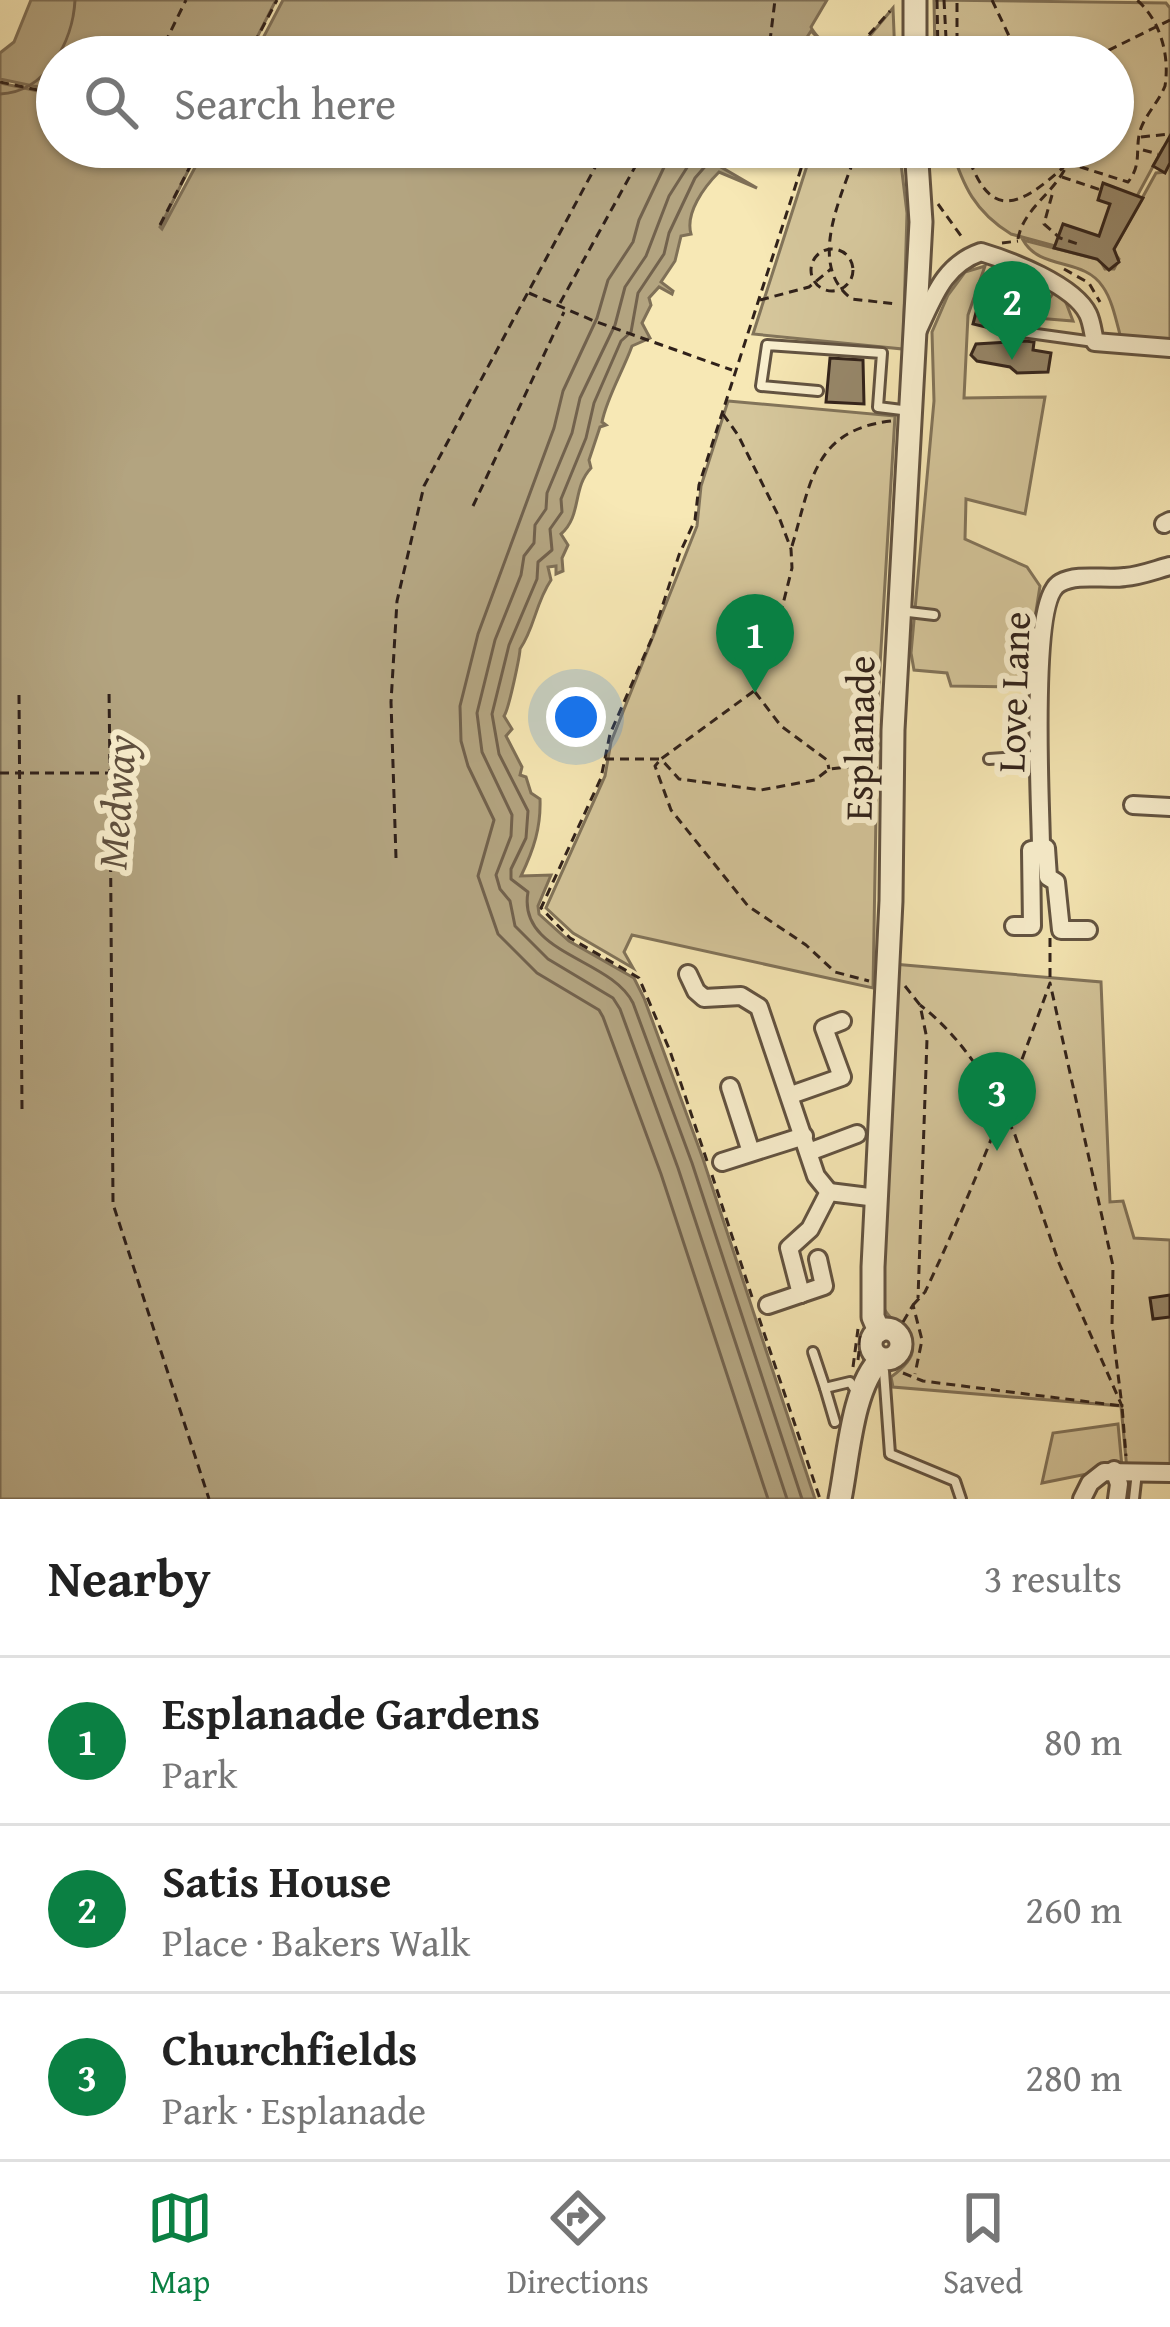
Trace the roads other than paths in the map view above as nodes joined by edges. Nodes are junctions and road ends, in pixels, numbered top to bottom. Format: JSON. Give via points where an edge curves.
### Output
{"nodes":[{"id":1,"x":915,"y":0,"type":"edge"},
{"id":2,"x":915,"y":36,"type":"edge"},
{"id":3,"x":918,"y":168,"type":"edge"},
{"id":4,"x":1031,"y":275,"type":"junction"},
{"id":5,"x":914,"y":338,"type":"junction"},
{"id":6,"x":1095,"y":342,"type":"junction"},
{"id":7,"x":1170,"y":348,"type":"edge"},
{"id":8,"x":818,"y":391,"type":"dead end"},
{"id":9,"x":911,"y":415,"type":"junction"},
{"id":10,"x":1170,"y":566,"type":"edge"},
{"id":11,"x":898,"y":611,"type":"junction"},
{"id":12,"x":934,"y":615,"type":"dead end"},
{"id":13,"x":1040,"y":756,"type":"junction"},
{"id":14,"x":989,"y":759,"type":"dead end"},
{"id":15,"x":1133,"y":805,"type":"dead end"},
{"id":16,"x":1170,"y":807,"type":"edge"},
{"id":17,"x":1041,"y":848,"type":"junction"},
{"id":18,"x":1014,"y":926,"type":"dead end"},
{"id":19,"x":1088,"y":930,"type":"dead end"},
{"id":20,"x":688,"y":974,"type":"dead end"},
{"id":21,"x":842,"y":1021,"type":"dead end"},
{"id":22,"x":730,"y":1087,"type":"dead end"},
{"id":23,"x":791,"y":1095,"type":"junction"},
{"id":24,"x":857,"y":1134,"type":"dead end"},
{"id":25,"x":807,"y":1144,"type":"junction"},
{"id":26,"x":751,"y":1152,"type":"junction"},
{"id":27,"x":722,"y":1162,"type":"dead end"},
{"id":28,"x":829,"y":1192,"type":"junction"},
{"id":29,"x":877,"y":1198,"type":"junction"},
{"id":30,"x":818,"y":1259,"type":"dead end"},
{"id":31,"x":801,"y":1294,"type":"junction"},
{"id":32,"x":760,"y":1307,"type":"road end"},
{"id":33,"x":813,"y":1352,"type":"dead end"},
{"id":34,"x":876,"y":1363,"type":"junction"},
{"id":35,"x":825,"y":1388,"type":"junction"},
{"id":36,"x":860,"y":1397,"type":"junction"},
{"id":37,"x":835,"y":1422,"type":"dead end"},
{"id":38,"x":1126,"y":1471,"type":"junction"},
{"id":39,"x":1170,"y":1473,"type":"edge"},
{"id":40,"x":840,"y":1499,"type":"edge"},
{"id":41,"x":961,"y":1499,"type":"edge"},
{"id":42,"x":1082,"y":1499,"type":"edge"},
{"id":43,"x":1117,"y":1499,"type":"edge"},
{"id":44,"x":1135,"y":1499,"type":"edge"}],
"edges":[{"from":1,"to":2,"type":"street"},
{"from":3,"to":5,"type":"street","name":"Esplanade"},
{"from":4,"to":5,"type":"street","via":[[981,252],[966,258],[940,284]]},
{"from":4,"to":6,"type":"street","via":[[1073,296]]},
{"from":4,"to":6,"type":"lane","via":[[1022,332]]},
{"from":5,"to":9,"type":"street","name":"Esplanade"},
{"from":6,"to":7,"type":"street"},
{"from":8,"to":9,"type":"lane","via":[[761,386],[766,345],[882,352],[878,407]]},
{"from":9,"to":11,"type":"street","name":"Esplanade"},
{"from":10,"to":13,"type":"street","name":"Love Lane","via":[[1076,578],[1050,592],[1040,648]]},
{"from":11,"to":12,"type":"lane"},
{"from":11,"to":29,"type":"street","name":"Esplanade"},
{"from":13,"to":14,"type":"lane"},
{"from":13,"to":17,"type":"street","name":"Love Lane"},
{"from":15,"to":16,"type":"street"},
{"from":17,"to":18,"type":"street","name":"Love Lane","via":[[1031,850],[1032,926]]},
{"from":17,"to":19,"type":"street","name":"Love Lane","via":[[1056,882],[1061,930]]},
{"from":20,"to":23,"type":"street","via":[[704,998],[737,995],[757,1004]]},
{"from":21,"to":23,"type":"street","via":[[824,1028],[842,1077]]},
{"from":22,"to":26,"type":"street"},
{"from":23,"to":25,"type":"street"},
{"from":24,"to":25,"type":"street"},
{"from":25,"to":26,"type":"street"},
{"from":25,"to":28,"type":"street"},
{"from":26,"to":27,"type":"street"},
{"from":28,"to":29,"type":"street"},
{"from":28,"to":31,"type":"street","via":[[810,1229],[789,1248]]},
{"from":29,"to":34,"type":"street","name":"Esplanade","via":[[873,1317],[879,1331],[894,1331],[901,1342],[894,1358]]},
{"from":30,"to":31,"type":"street","via":[[824,1286]]},
{"from":31,"to":32,"type":"street"},
{"from":33,"to":35,"type":"lane"},
{"from":34,"to":36,"type":"street","name":"Esplanade"},
{"from":34,"to":41,"type":"lane","via":[[884,1370],[890,1454],[956,1481]]},
{"from":35,"to":36,"type":"lane","via":[[850,1382]]},
{"from":35,"to":37,"type":"lane"},
{"from":36,"to":40,"type":"street","name":"Esplanade"},
{"from":38,"to":39,"type":"street"},
{"from":38,"to":42,"type":"street","via":[[1104,1472]]},
{"from":38,"to":43,"type":"street"},
{"from":38,"to":44,"type":"lane"}]}
